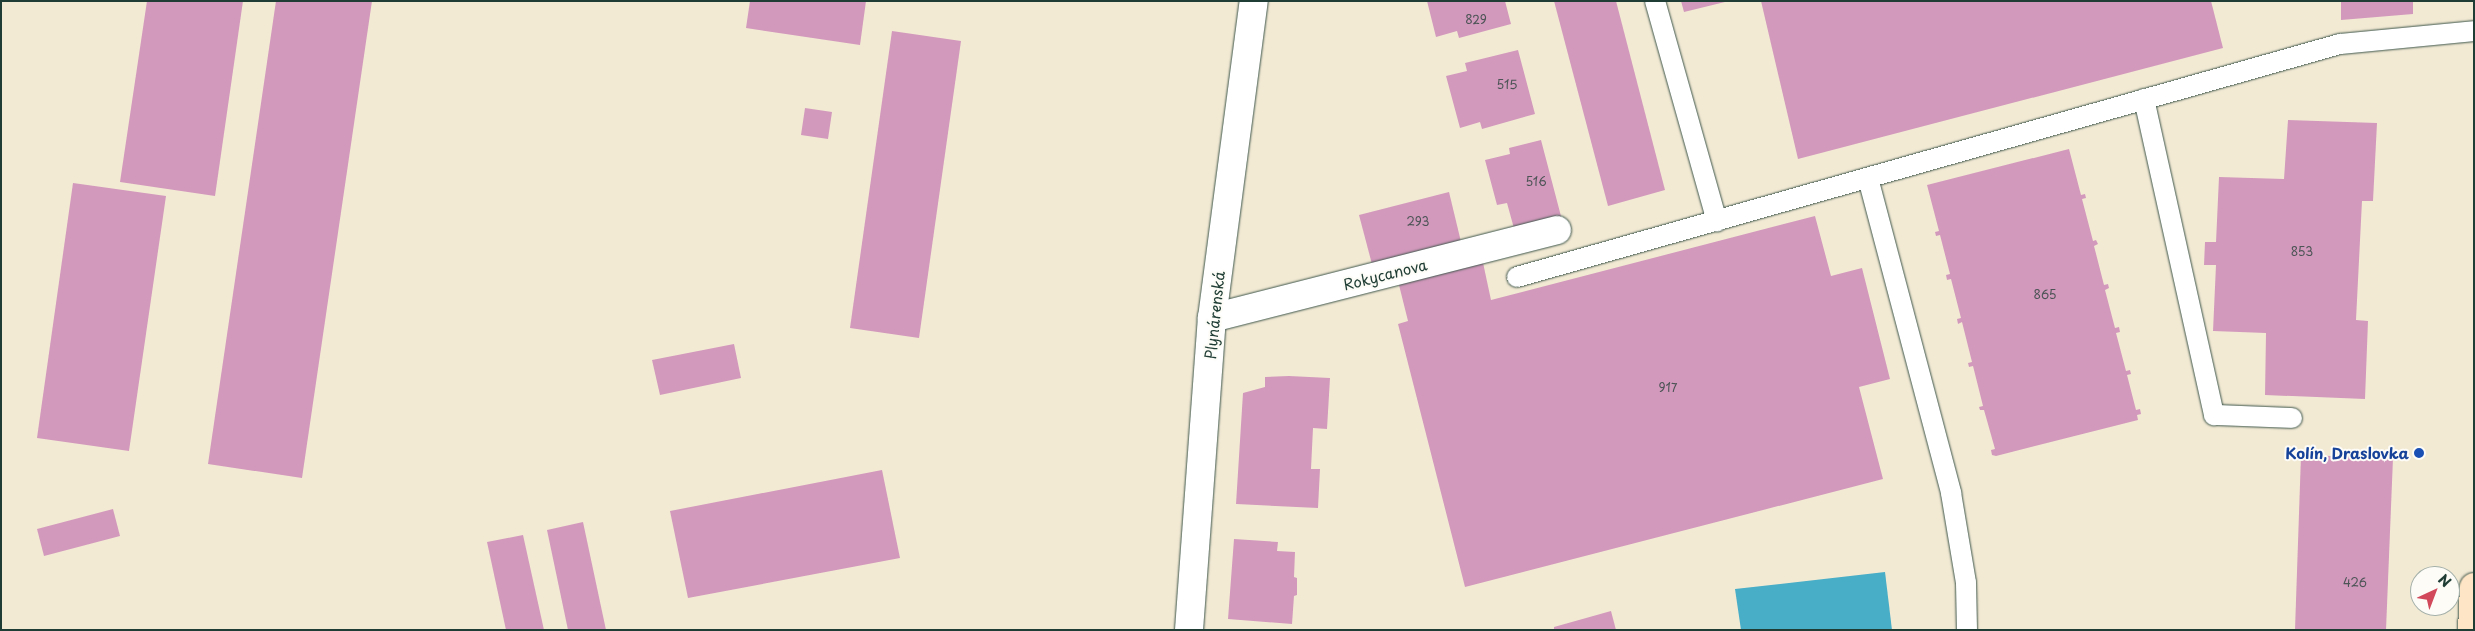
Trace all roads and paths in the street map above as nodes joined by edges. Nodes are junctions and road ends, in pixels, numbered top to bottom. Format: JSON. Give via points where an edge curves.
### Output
{"nodes":[{"id":1,"x":1254,"y":1,"type":"edge"},
{"id":2,"x":1655,"y":1,"type":"edge"},
{"id":3,"x":2474,"y":31,"type":"edge"},
{"id":4,"x":2144,"y":100,"type":"junction"},
{"id":5,"x":1868,"y":178,"type":"junction"},
{"id":6,"x":1717,"y":221,"type":"junction"},
{"id":7,"x":1557,"y":230,"type":"dead end"},
{"id":8,"x":1518,"y":277,"type":"dead end"},
{"id":9,"x":1212,"y":318,"type":"junction"},
{"id":10,"x":2292,"y":418,"type":"dead end"},
{"id":11,"x":2474,"y":587,"type":"edge"},
{"id":12,"x":1189,"y":630,"type":"edge"},
{"id":13,"x":1967,"y":630,"type":"edge"},
{"id":14,"x":2472,"y":630,"type":"edge"}],
"edges":[{"from":1,"to":9,"type":"street","name":"Plynárenská"},
{"from":2,"to":6,"type":"lane"},
{"from":3,"to":4,"type":"lane","via":[[2340,44]]},
{"from":4,"to":5,"type":"lane"},
{"from":4,"to":10,"type":"lane","via":[[2214,415]]},
{"from":5,"to":6,"type":"lane"},
{"from":5,"to":13,"type":"lane","via":[[1951,493],[1966,583]]},
{"from":6,"to":8,"type":"lane"},
{"from":7,"to":9,"type":"street","name":"Rokycanova"},
{"from":9,"to":12,"type":"street","name":"Plynárenská"},
{"from":11,"to":14,"type":"street"}]}
